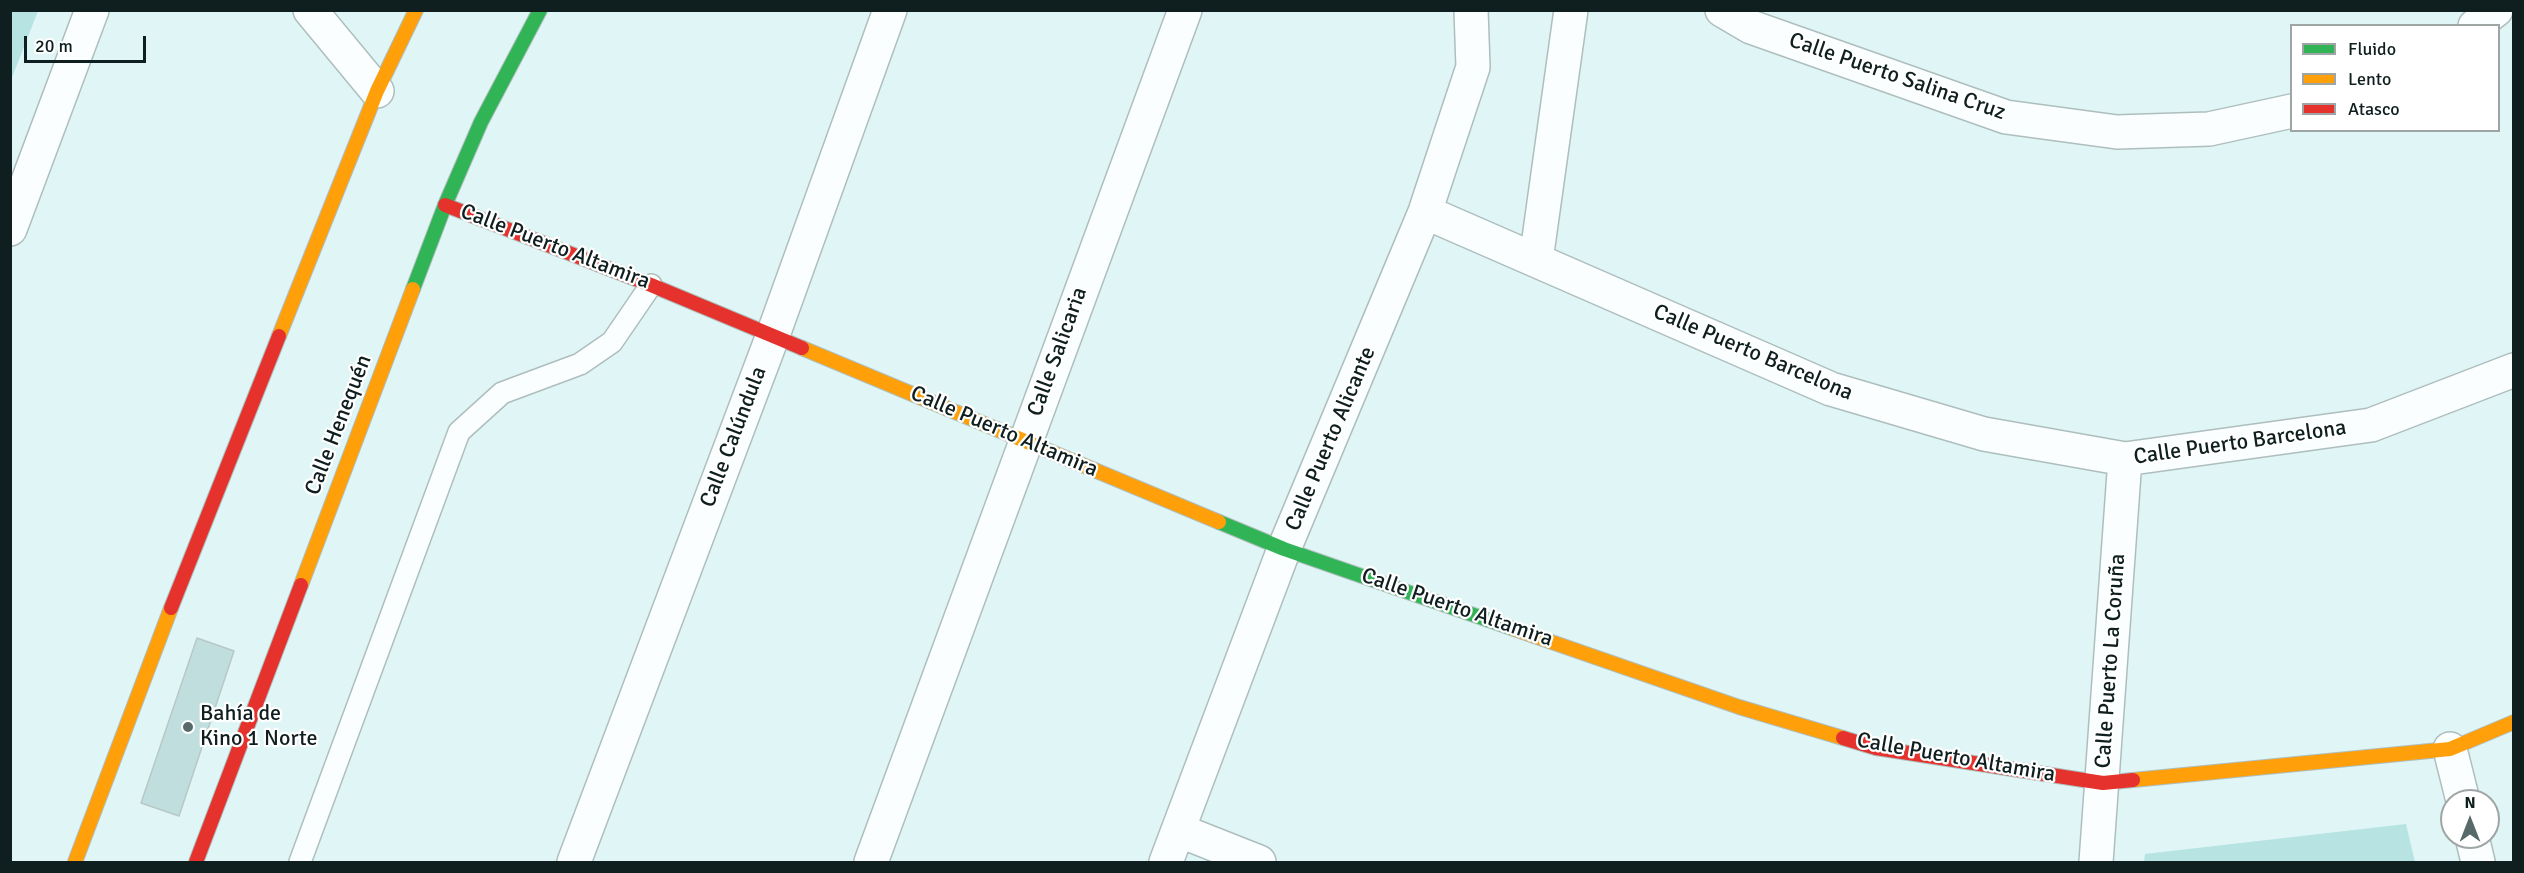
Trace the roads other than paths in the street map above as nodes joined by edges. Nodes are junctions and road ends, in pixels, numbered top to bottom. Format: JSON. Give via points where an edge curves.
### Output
{"nodes":[{"id":1,"x":92,"y":10,"type":"edge"},
{"id":2,"x":310,"y":10,"type":"edge"},
{"id":3,"x":416,"y":10,"type":"edge"},
{"id":4,"x":540,"y":10,"type":"edge"},
{"id":5,"x":890,"y":10,"type":"edge"},
{"id":6,"x":1185,"y":10,"type":"edge"},
{"id":7,"x":1471,"y":10,"type":"edge"},
{"id":8,"x":1571,"y":10,"type":"edge"},
{"id":9,"x":1722,"y":10,"type":"edge"},
{"id":10,"x":2496,"y":10,"type":"edge"},
{"id":11,"x":2478,"y":24,"type":"edge"},
{"id":12,"x":377,"y":91,"type":"junction"},
{"id":13,"x":2290,"y":111,"type":"edge"},
{"id":14,"x":445,"y":205,"type":"junction"},
{"id":15,"x":1425,"y":212,"type":"junction"},
{"id":16,"x":10,"y":229,"type":"edge"},
{"id":17,"x":1536,"y":260,"type":"junction"},
{"id":18,"x":651,"y":285,"type":"junction"},
{"id":19,"x":773,"y":335,"type":"junction"},
{"id":20,"x":2514,"y":370,"type":"edge"},
{"id":21,"x":1025,"y":440,"type":"junction"},
{"id":22,"x":2125,"y":459,"type":"junction"},
{"id":23,"x":1284,"y":549,"type":"junction"},
{"id":24,"x":2514,"y":722,"type":"edge"},
{"id":25,"x":2450,"y":749,"type":"junction"},
{"id":26,"x":2103,"y":783,"type":"junction"},
{"id":27,"x":2460,"y":789,"type":"edge"},
{"id":28,"x":1178,"y":830,"type":"junction"},
{"id":29,"x":75,"y":862,"type":"edge"},
{"id":30,"x":196,"y":862,"type":"edge"},
{"id":31,"x":300,"y":862,"type":"edge"},
{"id":32,"x":574,"y":862,"type":"edge"},
{"id":33,"x":871,"y":862,"type":"edge"},
{"id":34,"x":1166,"y":862,"type":"edge"},
{"id":35,"x":1260,"y":862,"type":"edge"},
{"id":36,"x":2096,"y":862,"type":"edge"}],
"edges":[{"from":1,"to":16,"type":"street"},
{"from":2,"to":12,"type":"street"},
{"from":3,"to":12,"type":"street"},
{"from":4,"to":14,"type":"street","name":"Calle Henequén","via":[[481,122]]},
{"from":5,"to":19,"type":"street","name":"Calle Calúndula"},
{"from":6,"to":21,"type":"street","name":"Calle Salicaria"},
{"from":7,"to":15,"type":"street","name":"Calle Puerto Alicante","via":[[1473,67]]},
{"from":8,"to":17,"type":"street"},
{"from":9,"to":13,"type":"street","name":"Calle Puerto Salina Cruz","via":[[1751,27],[2006,117],[2117,132],[2209,129]]},
{"from":10,"to":11,"type":"street"},
{"from":12,"to":29,"type":"street","via":[[176,594]]},
{"from":14,"to":18,"type":"street","name":"Calle Puerto Altamira"},
{"from":14,"to":30,"type":"street","name":"Calle Henequén"},
{"from":15,"to":17,"type":"street","name":"Calle Puerto Barcelona"},
{"from":15,"to":23,"type":"street","name":"Calle Puerto Alicante"},
{"from":17,"to":22,"type":"street","name":"Calle Puerto Barcelona","via":[[1831,389],[1984,434]]},
{"from":18,"to":19,"type":"street","name":"Calle Puerto Altamira"},
{"from":18,"to":31,"type":"lane","via":[[612,342],[580,364],[502,393],[459,432]]},
{"from":19,"to":21,"type":"street","name":"Calle Puerto Altamira"},
{"from":19,"to":32,"type":"street","name":"Calle Calúndula"},
{"from":20,"to":22,"type":"street","name":"Calle Puerto Barcelona","via":[[2371,425]]},
{"from":21,"to":23,"type":"street","name":"Calle Puerto Altamira"},
{"from":21,"to":33,"type":"street","name":"Calle Salicaria"},
{"from":22,"to":26,"type":"street","name":"Calle Puerto La Coruña"},
{"from":23,"to":26,"type":"street","name":"Calle Puerto Altamira","via":[[1739,707],[1876,748]]},
{"from":23,"to":28,"type":"street","name":"Calle Puerto Alicante"},
{"from":24,"to":25,"type":"street","name":"Calle Puerto Altamira"},
{"from":25,"to":26,"type":"street","name":"Calle Puerto Altamira"},
{"from":25,"to":27,"type":"street"},
{"from":26,"to":36,"type":"street","name":"Calle Puerto La Coruña"},
{"from":28,"to":34,"type":"street","name":"Calle Puerto Alicante"},
{"from":28,"to":35,"type":"street"}]}
